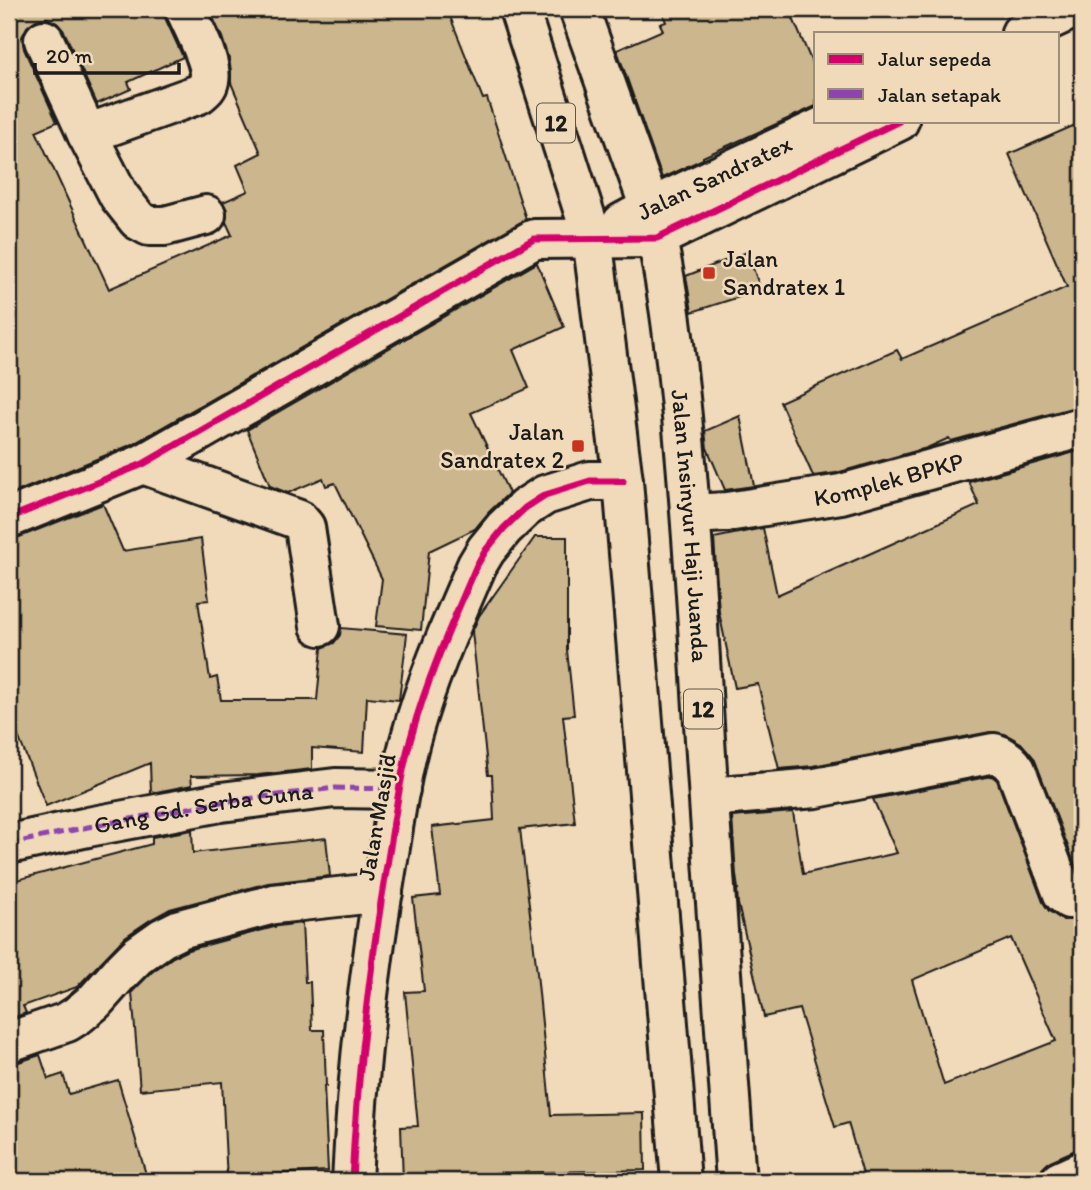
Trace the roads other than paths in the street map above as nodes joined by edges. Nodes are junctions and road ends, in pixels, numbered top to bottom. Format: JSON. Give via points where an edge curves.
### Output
{"nodes":[{"id":1,"x":185,"y":9,"type":"edge"},
{"id":2,"x":519,"y":9,"type":"edge"},
{"id":3,"x":579,"y":9,"type":"edge"},
{"id":4,"x":1073,"y":9,"type":"edge"},
{"id":5,"x":1023,"y":32,"type":"edge"},
{"id":6,"x":1082,"y":32,"type":"edge"},
{"id":7,"x":44,"y":40,"type":"dead end"},
{"id":8,"x":1060,"y":43,"type":"edge"},
{"id":9,"x":833,"y":122,"type":"edge"},
{"id":10,"x":897,"y":122,"type":"edge"},
{"id":11,"x":87,"y":134,"type":"junction"},
{"id":12,"x":206,"y":215,"type":"dead end"},
{"id":13,"x":653,"y":223,"type":"junction"},
{"id":14,"x":592,"y":237,"type":"junction"},
{"id":15,"x":1081,"y":428,"type":"edge"},
{"id":16,"x":143,"y":464,"type":"junction"},
{"id":17,"x":623,"y":481,"type":"junction"},
{"id":18,"x":691,"y":514,"type":"junction"},
{"id":19,"x":9,"y":518,"type":"edge"},
{"id":20,"x":320,"y":626,"type":"dead end"},
{"id":21,"x":400,"y":789,"type":"junction"},
{"id":22,"x":709,"y":797,"type":"junction"},
{"id":23,"x":9,"y":844,"type":"edge"},
{"id":24,"x":383,"y":892,"type":"junction"},
{"id":25,"x":1082,"y":896,"type":"edge"},
{"id":26,"x":9,"y":1042,"type":"edge"},
{"id":27,"x":1082,"y":1171,"type":"edge"},
{"id":28,"x":352,"y":1181,"type":"edge"},
{"id":29,"x":681,"y":1181,"type":"edge"},
{"id":30,"x":736,"y":1181,"type":"edge"},
{"id":31,"x":1060,"y":1181,"type":"edge"}],
"edges":[{"from":1,"to":11,"type":"main road","via":[[209,66],[205,89]]},
{"from":2,"to":14,"type":"main road","number":"12"},
{"from":3,"to":13,"type":"main road","name":"Jalan Insinyur Haji Juanda","number":"12"},
{"from":4,"to":5,"type":"main road"},
{"from":6,"to":8,"type":"main road"},
{"from":7,"to":11,"type":"main road"},
{"from":9,"to":13,"type":"main road","name":"Jalan Sandratex"},
{"from":10,"to":13,"type":"main road","name":"Jalan Sandratex"},
{"from":11,"to":12,"type":"main road","via":[[119,196],[138,220],[165,226]]},
{"from":13,"to":14,"type":"main road","name":"Jalan Sandratex"},
{"from":13,"to":18,"type":"main road","name":"Jalan Insinyur Haji Juanda","number":"12","via":[[668,299]]},
{"from":14,"to":16,"type":"main road","name":"Jalan Sandratex","via":[[534,239]]},
{"from":14,"to":17,"type":"main road","number":"12"},
{"from":15,"to":18,"type":"main road","name":"Komplek BPKP","via":[[841,494]]},
{"from":16,"to":19,"type":"main road","name":"Jalan Sandratex"},
{"from":16,"to":20,"type":"main road","via":[[299,520],[304,527]]},
{"from":17,"to":21,"type":"main road","name":"Jalan Masjid","via":[[590,481],[545,495],[524,508],[486,550],[428,682]]},
{"from":17,"to":29,"type":"main road","number":"12"},
{"from":18,"to":22,"type":"main road","name":"Jalan Insinyur Haji Juanda","number":"12"},
{"from":21,"to":23,"type":"main road","name":"Gang Gd. Serba Guna","via":[[335,788],[220,802]]},
{"from":21,"to":24,"type":"main road","name":"Jalan Masjid"},
{"from":22,"to":25,"type":"main road","via":[[816,788],[994,753],[1016,770],[1063,894],[1069,899]]},
{"from":22,"to":30,"type":"main road","name":"Jalan Insinyur Haji Juanda","number":"12"},
{"from":24,"to":26,"type":"main road","via":[[274,904],[180,929],[138,955],[78,1015]]},
{"from":24,"to":28,"type":"main road","name":"Jalan Masjid","via":[[366,1017]]},
{"from":27,"to":31,"type":"main road"}]}
